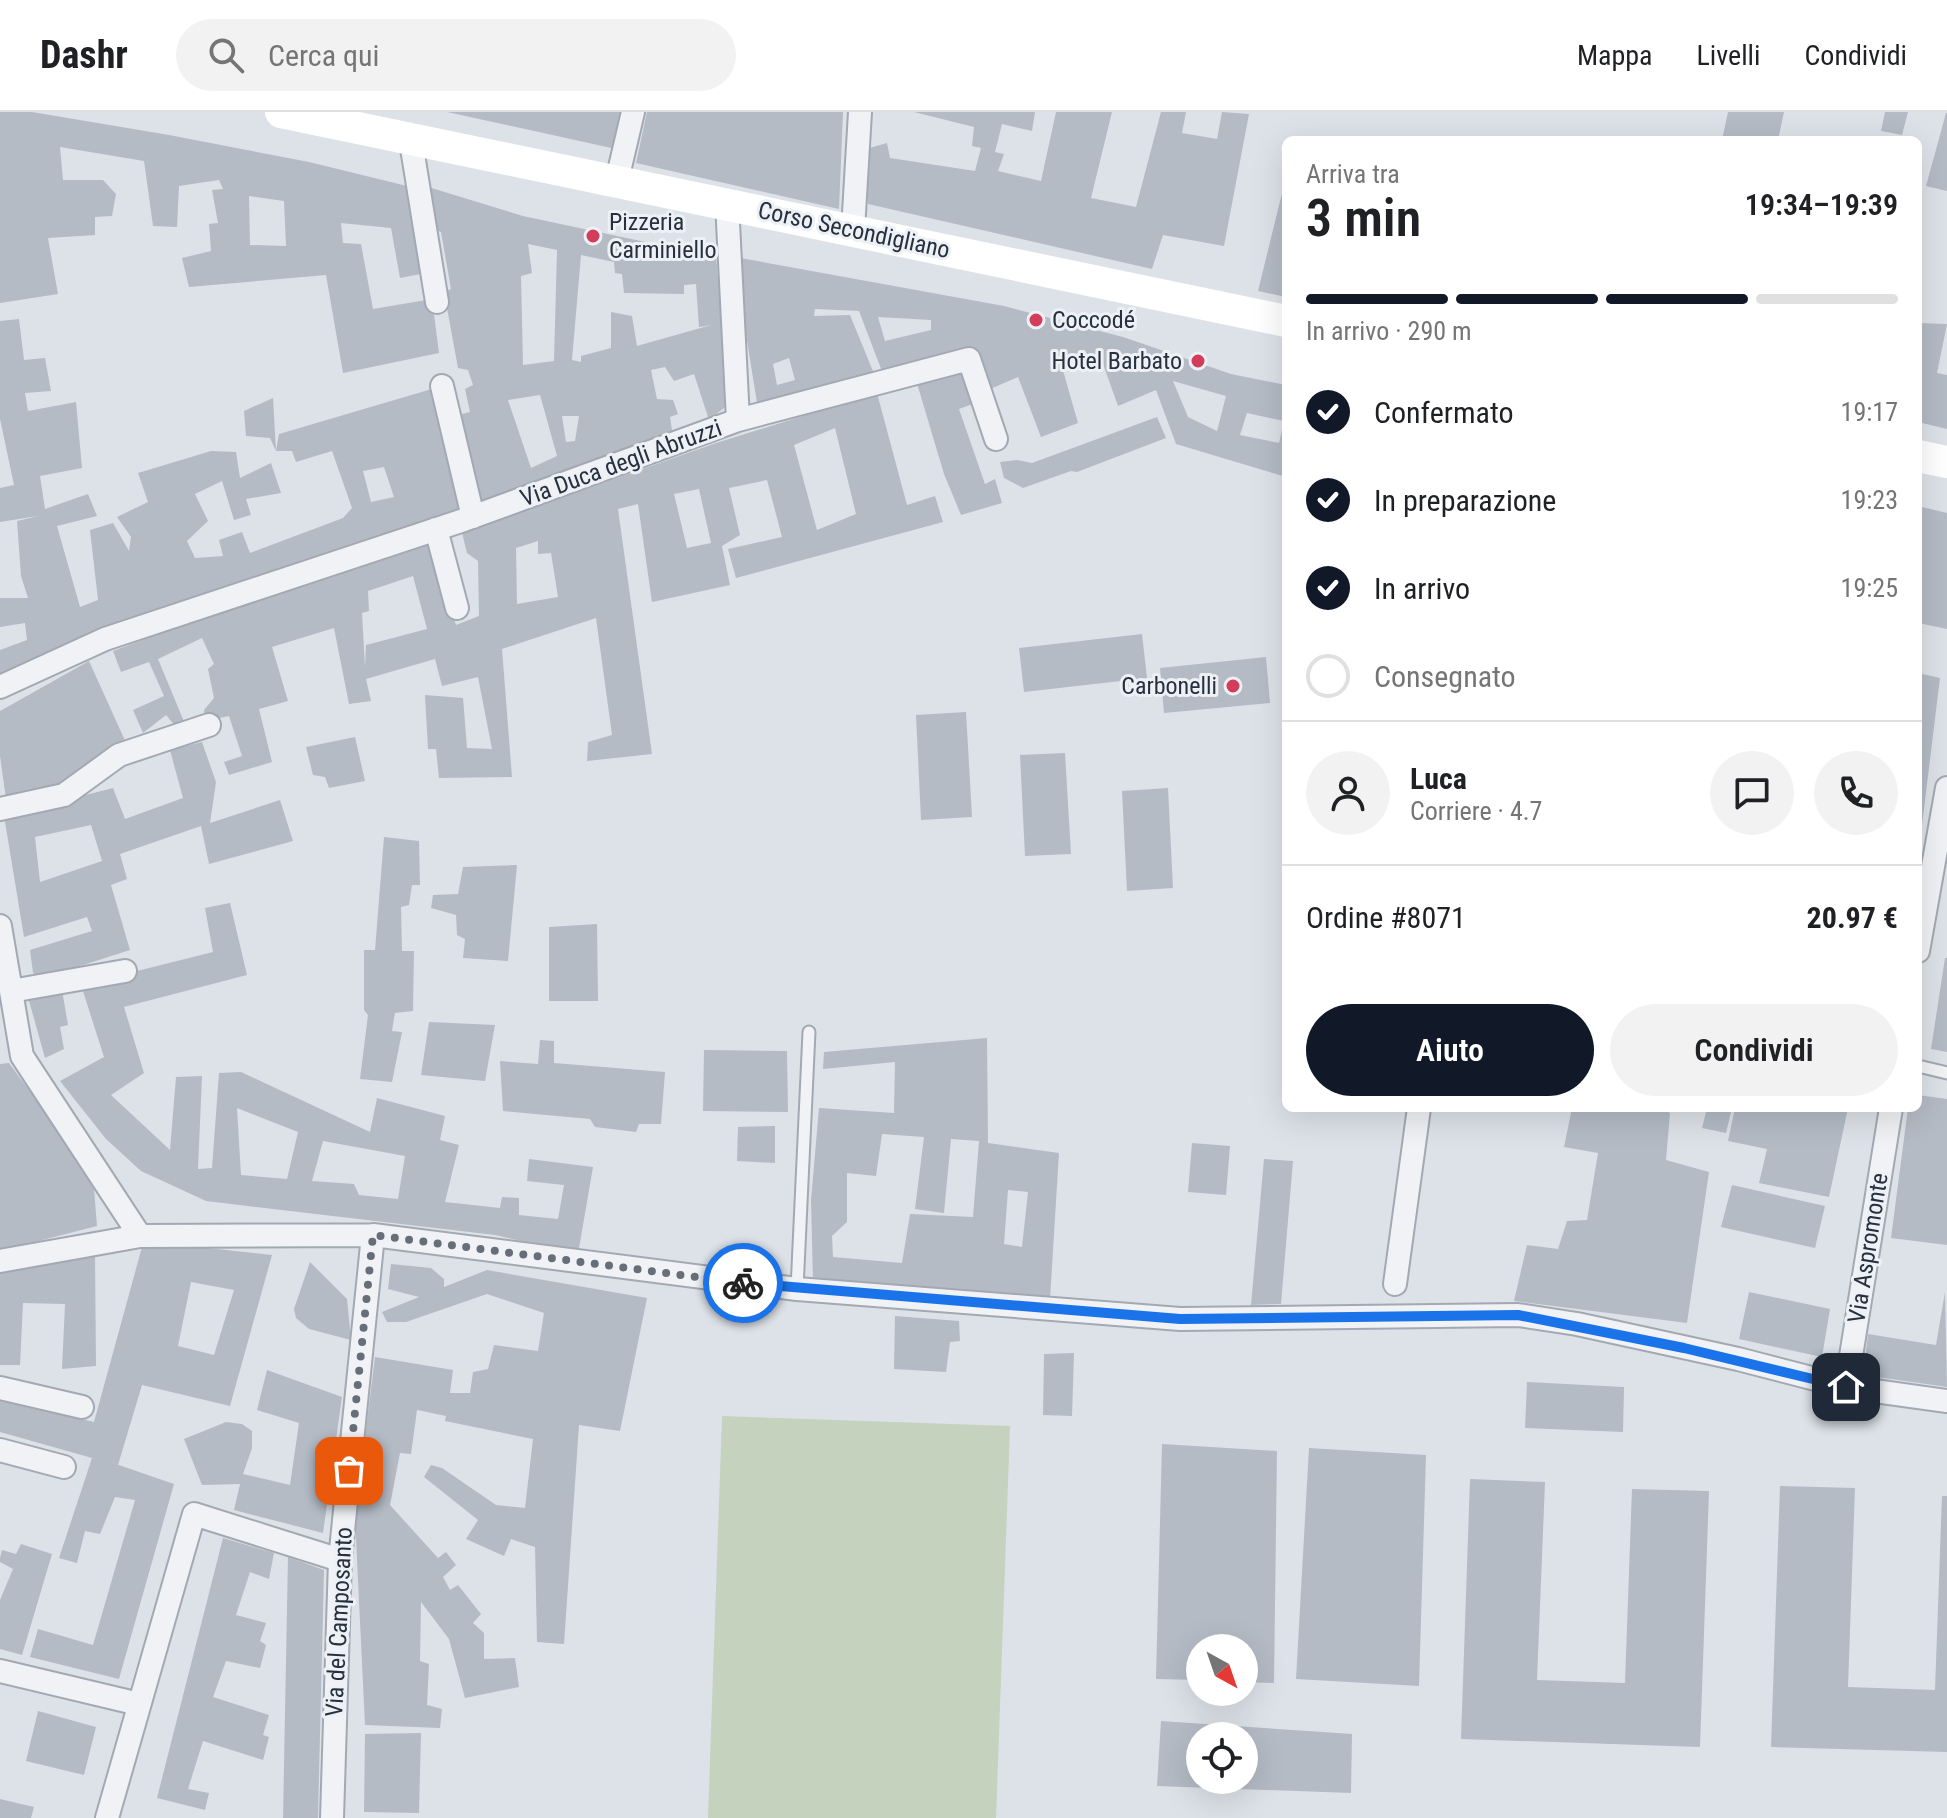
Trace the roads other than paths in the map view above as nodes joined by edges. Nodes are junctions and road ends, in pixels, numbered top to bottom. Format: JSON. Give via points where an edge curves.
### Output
{"nodes":[{"id":1,"x":281,"y":112,"type":"edge"},
{"id":2,"x":633,"y":112,"type":"edge"},
{"id":3,"x":860,"y":112,"type":"edge"},
{"id":4,"x":410,"y":136,"type":"junction"},
{"id":5,"x":617,"y":180,"type":"junction"},
{"id":6,"x":727,"y":203,"type":"junction"},
{"id":7,"x":853,"y":230,"type":"junction"},
{"id":8,"x":437,"y":302,"type":"dead end"},
{"id":9,"x":1282,"y":320,"type":"edge"},
{"id":10,"x":442,"y":386,"type":"dead end"},
{"id":11,"x":738,"y":420,"type":"junction"},
{"id":12,"x":996,"y":439,"type":"dead end"},
{"id":13,"x":1922,"y":457,"type":"edge"},
{"id":14,"x":1947,"y":462,"type":"edge"},
{"id":15,"x":473,"y":517,"type":"junction"},
{"id":16,"x":436,"y":529,"type":"junction"},
{"id":17,"x":457,"y":608,"type":"dead end"},
{"id":18,"x":0,"y":687,"type":"edge"},
{"id":19,"x":209,"y":725,"type":"dead end"},
{"id":20,"x":1946,"y":795,"type":"edge"},
{"id":21,"x":0,"y":809,"type":"edge"},
{"id":22,"x":0,"y":926,"type":"edge"},
{"id":23,"x":1922,"y":929,"type":"edge"},
{"id":24,"x":125,"y":971,"type":"dead end"},
{"id":25,"x":11,"y":991,"type":"junction"},
{"id":26,"x":809,"y":1032,"type":"dead end"},
{"id":27,"x":1922,"y":1067,"type":"edge"},
{"id":28,"x":1947,"y":1073,"type":"edge"},
{"id":29,"x":1418,"y":1112,"type":"edge"},
{"id":30,"x":1890,"y":1112,"type":"edge"},
{"id":31,"x":373,"y":1235,"type":"junction"},
{"id":32,"x":140,"y":1236,"type":"junction"},
{"id":33,"x":0,"y":1261,"type":"edge"},
{"id":34,"x":1395,"y":1284,"type":"dead end"},
{"id":35,"x":797,"y":1289,"type":"junction"},
{"id":36,"x":1846,"y":1387,"type":"junction"},
{"id":37,"x":0,"y":1388,"type":"edge"},
{"id":38,"x":1947,"y":1401,"type":"edge"},
{"id":39,"x":82,"y":1407,"type":"dead end"},
{"id":40,"x":0,"y":1450,"type":"edge"},
{"id":41,"x":64,"y":1467,"type":"dead end"},
{"id":42,"x":340,"y":1560,"type":"junction"},
{"id":43,"x":0,"y":1671,"type":"edge"},
{"id":44,"x":139,"y":1704,"type":"junction"},
{"id":45,"x":107,"y":1818,"type":"edge"},
{"id":46,"x":332,"y":1818,"type":"edge"}],
"edges":[{"from":1,"to":4,"type":"main road","name":"Corso Secondigliano"},
{"from":2,"to":5,"type":"street"},
{"from":3,"to":7,"type":"street"},
{"from":4,"to":5,"type":"main road","name":"Corso Secondigliano"},
{"from":4,"to":8,"type":"street"},
{"from":5,"to":6,"type":"main road","name":"Corso Secondigliano"},
{"from":6,"to":7,"type":"main road","name":"Corso Secondigliano"},
{"from":6,"to":11,"type":"street","name":"Via Duca degli Abruzzi"},
{"from":7,"to":9,"type":"main road","name":"Corso Secondigliano"},
{"from":10,"to":15,"type":"street"},
{"from":11,"to":12,"type":"street","via":[[969,359]]},
{"from":11,"to":15,"type":"street","name":"Via Duca degli Abruzzi"},
{"from":13,"to":14,"type":"main road"},
{"from":15,"to":16,"type":"street","name":"Via Duca degli Abruzzi"},
{"from":16,"to":17,"type":"street"},
{"from":16,"to":18,"type":"street","name":"Via Duca degli Abruzzi","via":[[105,639]]},
{"from":19,"to":21,"type":"street","via":[[119,755],[64,795]]},
{"from":20,"to":23,"type":"street"},
{"from":22,"to":25,"type":"street"},
{"from":24,"to":25,"type":"street"},
{"from":25,"to":32,"type":"street","via":[[22,1056]]},
{"from":26,"to":35,"type":"lane"},
{"from":27,"to":28,"type":"lane"},
{"from":29,"to":34,"type":"street"},
{"from":30,"to":36,"type":"street","name":"Via Aspromonte"},
{"from":31,"to":32,"type":"street"},
{"from":31,"to":35,"type":"street"},
{"from":31,"to":42,"type":"street","name":"Via del Camposanto"},
{"from":32,"to":33,"type":"street"},
{"from":35,"to":36,"type":"street","via":[[1180,1319],[1518,1315],[1738,1359]]},
{"from":36,"to":38,"type":"street"},
{"from":37,"to":39,"type":"street"},
{"from":40,"to":41,"type":"street"},
{"from":42,"to":44,"type":"street","via":[[194,1514]]},
{"from":42,"to":46,"type":"street","name":"Via del Camposanto"},
{"from":43,"to":44,"type":"street"},
{"from":44,"to":45,"type":"street"}]}
